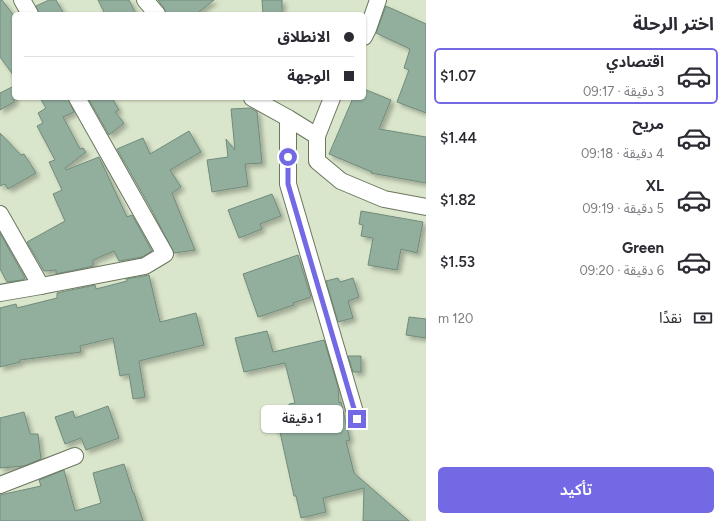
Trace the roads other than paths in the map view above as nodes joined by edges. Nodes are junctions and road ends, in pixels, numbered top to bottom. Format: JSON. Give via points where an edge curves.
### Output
{"nodes":[{"id":1,"x":22,"y":0,"type":"edge"},
{"id":2,"x":145,"y":0,"type":"edge"},
{"id":3,"x":378,"y":0,"type":"edge"},
{"id":4,"x":29,"y":12,"type":"edge"},
{"id":5,"x":155,"y":12,"type":"edge"},
{"id":6,"x":366,"y":33,"type":"edge"},
{"id":7,"x":78,"y":100,"type":"edge"},
{"id":8,"x":256,"y":100,"type":"edge"},
{"id":9,"x":331,"y":100,"type":"edge"},
{"id":10,"x":288,"y":118,"type":"junction"},
{"id":11,"x":317,"y":136,"type":"junction"},
{"id":12,"x":426,"y":207,"type":"edge"},
{"id":13,"x":0,"y":214,"type":"edge"},
{"id":14,"x":41,"y":286,"type":"junction"},
{"id":15,"x":0,"y":293,"type":"edge"},
{"id":16,"x":357,"y":419,"type":"dead end"},
{"id":17,"x":75,"y":456,"type":"dead end"},
{"id":18,"x":0,"y":485,"type":"edge"}],
"edges":[{"from":1,"to":4,"type":"street"},
{"from":2,"to":5,"type":"street"},
{"from":3,"to":6,"type":"street"},
{"from":7,"to":14,"type":"street","via":[[166,254],[144,266]]},
{"from":8,"to":10,"type":"street"},
{"from":9,"to":11,"type":"street"},
{"from":10,"to":11,"type":"street"},
{"from":10,"to":16,"type":"street","via":[[288,184]]},
{"from":11,"to":12,"type":"street","via":[[317,161],[341,181],[384,198]]},
{"from":13,"to":14,"type":"street"},
{"from":14,"to":15,"type":"street"},
{"from":17,"to":18,"type":"street"}]}
